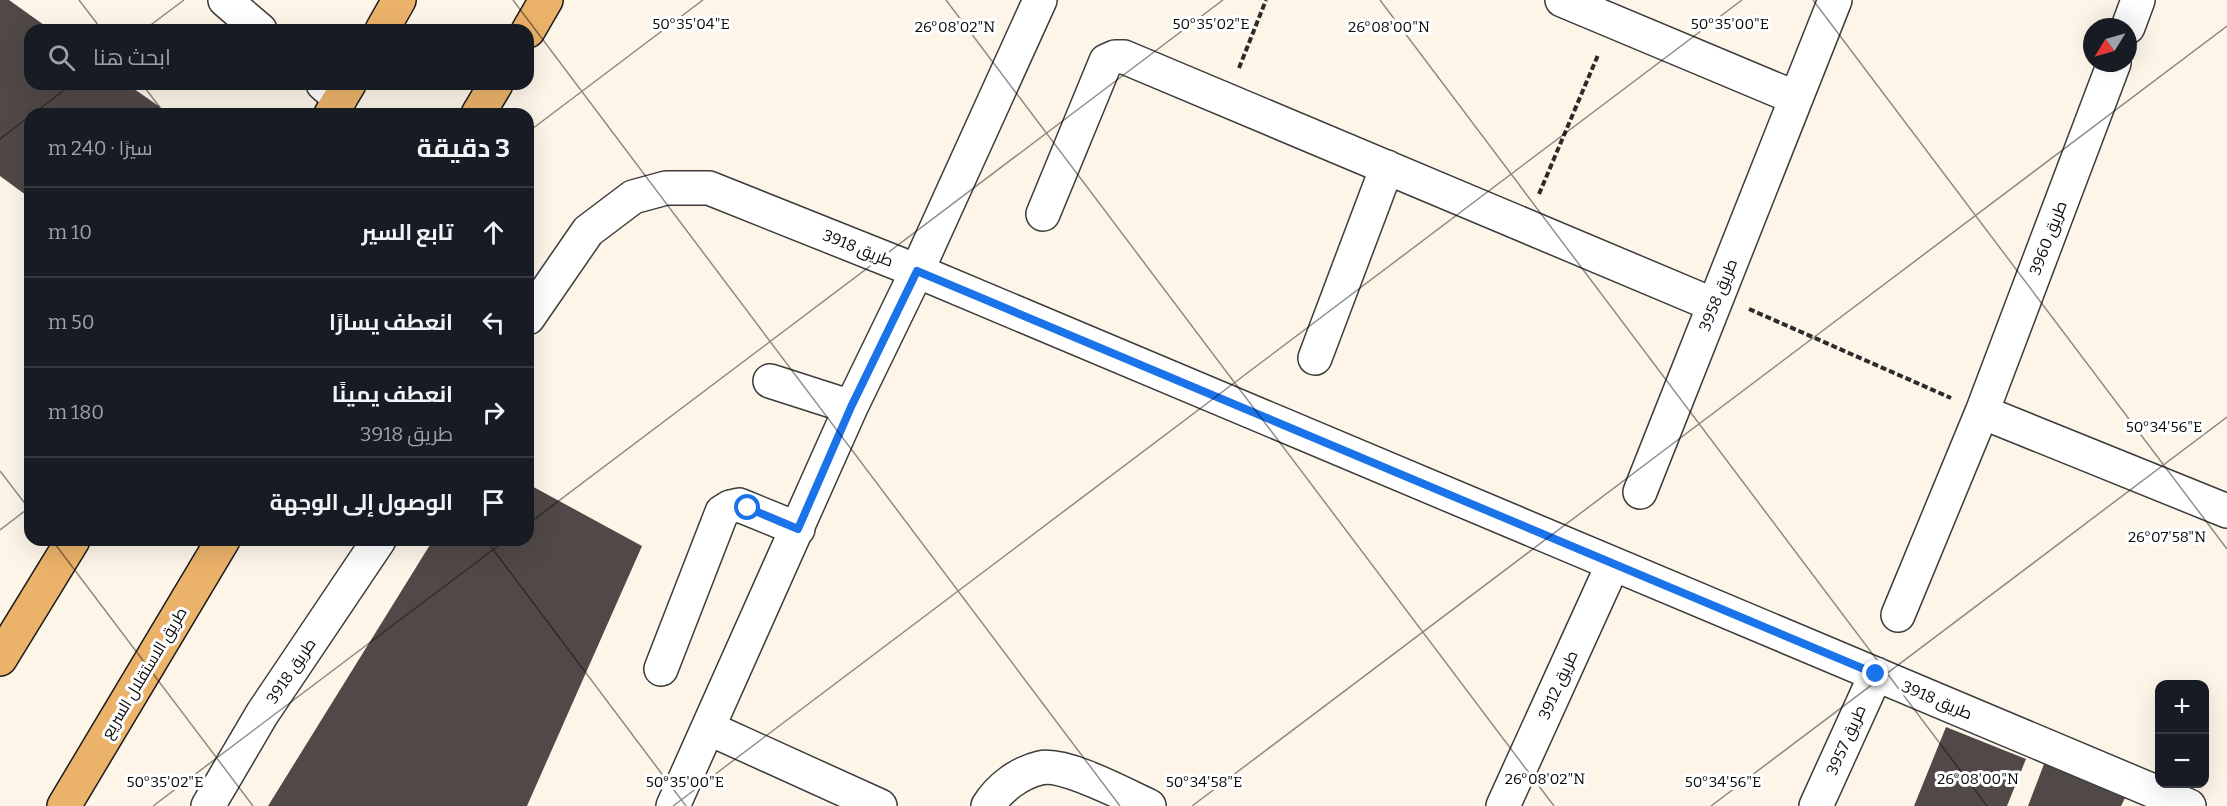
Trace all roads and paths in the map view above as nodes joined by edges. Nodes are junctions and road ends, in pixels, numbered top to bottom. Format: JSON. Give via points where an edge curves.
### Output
{"nodes":[{"id":1,"x":225,"y":0,"type":"edge"},
{"id":2,"x":399,"y":0,"type":"edge"},
{"id":3,"x":546,"y":0,"type":"edge"},
{"id":4,"x":1040,"y":0,"type":"edge"},
{"id":5,"x":1266,"y":0,"type":"edge"},
{"id":6,"x":1562,"y":0,"type":"edge"},
{"id":7,"x":1835,"y":0,"type":"edge"},
{"id":8,"x":2138,"y":0,"type":"edge"},
{"id":9,"x":2131,"y":18,"type":"edge"},
{"id":10,"x":1612,"y":21,"type":"junction"},
{"id":11,"x":253,"y":24,"type":"edge"},
{"id":12,"x":385,"y":24,"type":"edge"},
{"id":13,"x":532,"y":24,"type":"edge"},
{"id":14,"x":2111,"y":72,"type":"edge"},
{"id":15,"x":492,"y":90,"type":"edge"},
{"id":16,"x":1796,"y":98,"type":"junction"},
{"id":17,"x":1227,"y":99,"type":"junction"},
{"id":18,"x":482,"y":108,"type":"edge"},
{"id":19,"x":1387,"y":167,"type":"junction"},
{"id":20,"x":1042,"y":214,"type":"dead end"},
{"id":21,"x":1525,"y":225,"type":"junction"},
{"id":22,"x":917,"y":271,"type":"junction"},
{"id":23,"x":1716,"y":300,"type":"junction"},
{"id":24,"x":534,"y":309,"type":"edge"},
{"id":25,"x":1315,"y":358,"type":"dead end"},
{"id":26,"x":770,"y":381,"type":"dead end"},
{"id":27,"x":851,"y":407,"type":"junction"},
{"id":28,"x":1982,"y":412,"type":"junction"},
{"id":29,"x":1640,"y":492,"type":"dead end"},
{"id":30,"x":2227,"y":511,"type":"edge"},
{"id":31,"x":798,"y":529,"type":"junction"},
{"id":32,"x":69,"y":546,"type":"edge"},
{"id":33,"x":219,"y":546,"type":"edge"},
{"id":34,"x":375,"y":546,"type":"edge"},
{"id":35,"x":1613,"y":564,"type":"junction"},
{"id":36,"x":1898,"y":615,"type":"dead end"},
{"id":37,"x":0,"y":659,"type":"edge"},
{"id":38,"x":661,"y":669,"type":"dead end"},
{"id":39,"x":1876,"y":674,"type":"junction"},
{"id":40,"x":708,"y":728,"type":"junction"},
{"id":41,"x":64,"y":806,"type":"edge"},
{"id":42,"x":208,"y":806,"type":"edge"},
{"id":43,"x":673,"y":806,"type":"edge"},
{"id":44,"x":880,"y":806,"type":"edge"},
{"id":45,"x":988,"y":806,"type":"edge"},
{"id":46,"x":1149,"y":806,"type":"edge"},
{"id":47,"x":1503,"y":806,"type":"edge"},
{"id":48,"x":1816,"y":806,"type":"edge"},
{"id":49,"x":2189,"y":806,"type":"edge"}],
"edges":[{"from":1,"to":11,"type":"street"},
{"from":2,"to":12,"type":"main road"},
{"from":3,"to":13,"type":"main road"},
{"from":4,"to":22,"type":"street"},
{"from":5,"to":17,"type":"path"},
{"from":6,"to":10,"type":"street"},
{"from":7,"to":16,"type":"street","name":"طريق 3958"},
{"from":8,"to":9,"type":"street"},
{"from":10,"to":16,"type":"street"},
{"from":10,"to":21,"type":"path"},
{"from":14,"to":28,"type":"street","name":"طريق 3960"},
{"from":15,"to":18,"type":"main road"},
{"from":16,"to":23,"type":"street","name":"طريق 3958"},
{"from":17,"to":19,"type":"street"},
{"from":17,"to":20,"type":"street","via":[[1124,57],[1106,61]]},
{"from":19,"to":21,"type":"street"},
{"from":19,"to":25,"type":"street"},
{"from":21,"to":23,"type":"street"},
{"from":22,"to":24,"type":"street","name":"طريق 3918","via":[[709,189],[666,188],[633,197],[588,231]]},
{"from":22,"to":27,"type":"street"},
{"from":22,"to":35,"type":"street","name":"طريق 3918"},
{"from":23,"to":28,"type":"path"},
{"from":23,"to":29,"type":"street","name":"طريق 3958"},
{"from":26,"to":27,"type":"street"},
{"from":27,"to":31,"type":"street"},
{"from":28,"to":30,"type":"street"},
{"from":28,"to":36,"type":"street","name":"طريق 3960"},
{"from":31,"to":38,"type":"street","via":[[739,505],[723,512]]},
{"from":31,"to":40,"type":"street"},
{"from":32,"to":37,"type":"main road"},
{"from":33,"to":41,"type":"main road","name":"طريق الاستقلال السريع"},
{"from":34,"to":42,"type":"street","name":"طريق 3918","via":[[262,714]]},
{"from":35,"to":39,"type":"street","name":"طريق 3918"},
{"from":35,"to":47,"type":"street","name":"طريق 3912"},
{"from":39,"to":48,"type":"street","name":"طريق 3957"},
{"from":39,"to":49,"type":"street","name":"طريق 3918"},
{"from":40,"to":43,"type":"street"},
{"from":40,"to":44,"type":"street"},
{"from":45,"to":46,"type":"street","via":[[1012,779],[1041,767],[1071,772]]}]}
